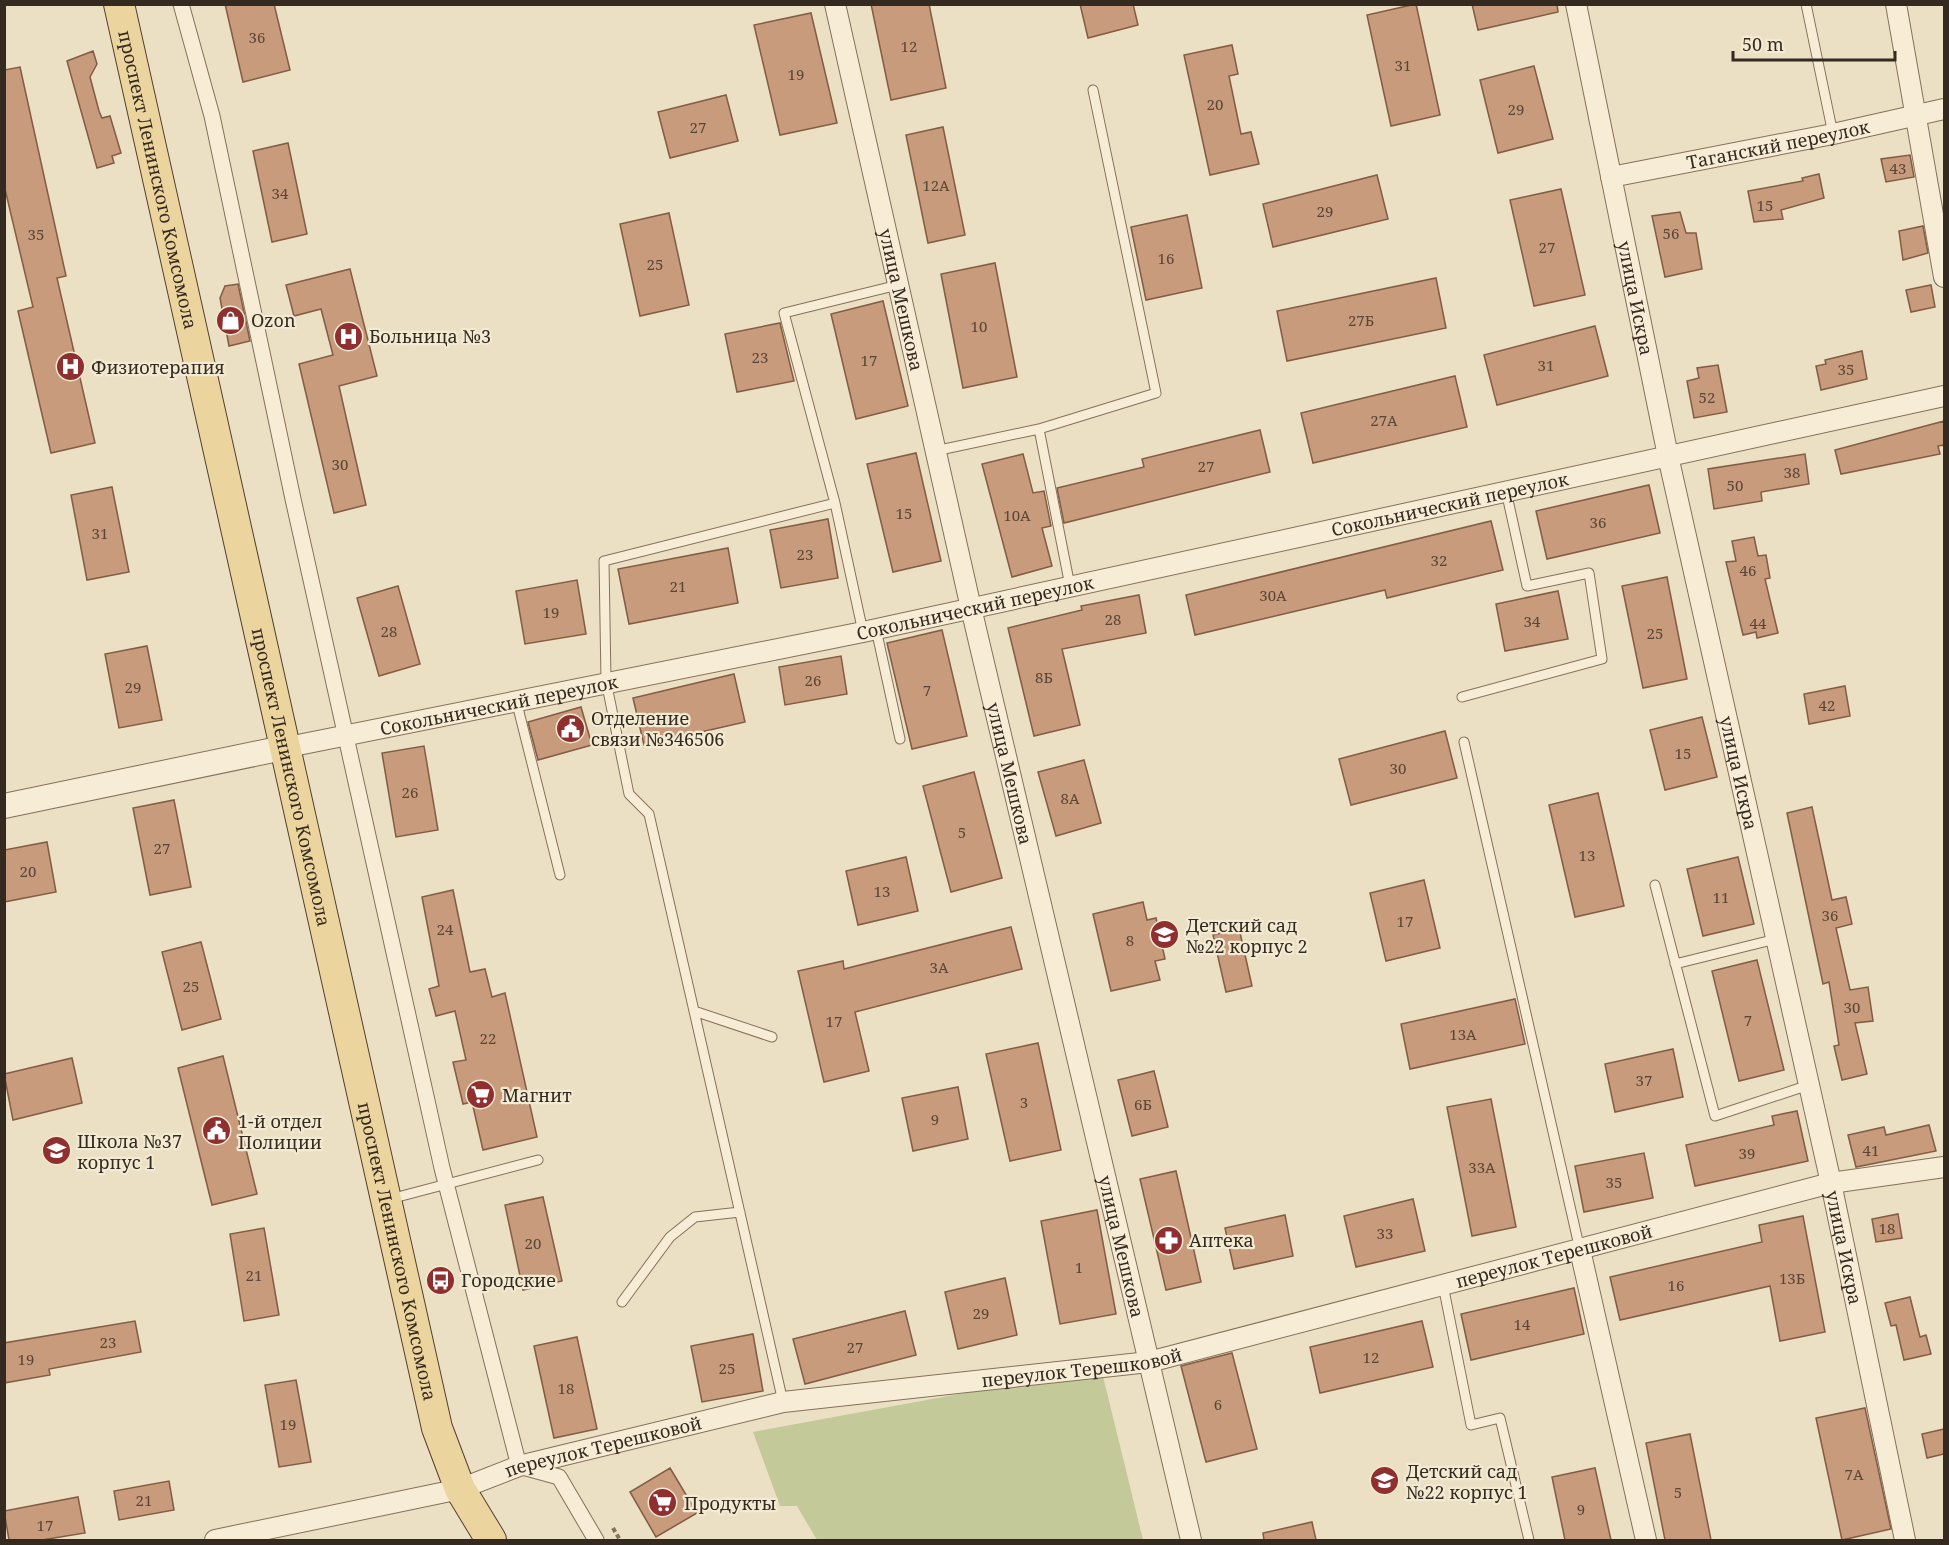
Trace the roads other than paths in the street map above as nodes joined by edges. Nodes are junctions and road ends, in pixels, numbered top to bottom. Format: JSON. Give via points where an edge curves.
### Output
{"nodes":[{"id":1,"x":119,"y":4,"type":"edge"},
{"id":2,"x":180,"y":4,"type":"edge"},
{"id":3,"x":835,"y":4,"type":"edge"},
{"id":4,"x":1576,"y":4,"type":"edge"},
{"id":5,"x":1806,"y":4,"type":"edge"},
{"id":6,"x":1896,"y":4,"type":"edge"},
{"id":7,"x":1093,"y":90,"type":"dead end"},
{"id":8,"x":1944,"y":109,"type":"edge"},
{"id":9,"x":1916,"y":116,"type":"junction"},
{"id":10,"x":1833,"y":134,"type":"junction"},
{"id":11,"x":1611,"y":177,"type":"junction"},
{"id":12,"x":1944,"y":277,"type":"edge"},
{"id":13,"x":898,"y":285,"type":"junction"},
{"id":14,"x":1944,"y":396,"type":"edge"},
{"id":15,"x":1039,"y":429,"type":"junction"},
{"id":16,"x":935,"y":451,"type":"junction"},
{"id":17,"x":1668,"y":456,"type":"junction"},
{"id":18,"x":1506,"y":491,"type":"junction"},
{"id":19,"x":835,"y":503,"type":"junction"},
{"id":20,"x":1070,"y":586,"type":"junction"},
{"id":21,"x":971,"y":608,"type":"junction"},
{"id":22,"x":870,"y":630,"type":"junction"},
{"id":23,"x":606,"y":681,"type":"junction"},
{"id":24,"x":1462,"y":697,"type":"dead end"},
{"id":25,"x":516,"y":700,"type":"junction"},
{"id":26,"x":345,"y":734,"type":"junction"},
{"id":27,"x":900,"y":739,"type":"dead end"},
{"id":28,"x":1464,"y":742,"type":"dead end"},
{"id":29,"x":283,"y":748,"type":"junction"},
{"id":30,"x":4,"y":806,"type":"edge"},
{"id":31,"x":560,"y":875,"type":"dead end"},
{"id":32,"x":1655,"y":885,"type":"dead end"},
{"id":33,"x":1776,"y":939,"type":"junction"},
{"id":34,"x":1675,"y":964,"type":"junction"},
{"id":35,"x":694,"y":1011,"type":"junction"},
{"id":36,"x":772,"y":1037,"type":"dead end"},
{"id":37,"x":1809,"y":1085,"type":"junction"},
{"id":38,"x":538,"y":1160,"type":"dead end"},
{"id":39,"x":1944,"y":1167,"type":"edge"},
{"id":40,"x":1831,"y":1183,"type":"junction"},
{"id":41,"x":447,"y":1185,"type":"junction"},
{"id":42,"x":385,"y":1200,"type":"junction"},
{"id":43,"x":740,"y":1212,"type":"junction"},
{"id":44,"x":1580,"y":1250,"type":"junction"},
{"id":45,"x":1443,"y":1285,"type":"junction"},
{"id":46,"x":622,"y":1302,"type":"dead end"},
{"id":47,"x":1149,"y":1362,"type":"junction"},
{"id":48,"x":783,"y":1402,"type":"junction"},
{"id":49,"x":519,"y":1466,"type":"junction"},
{"id":50,"x":459,"y":1489,"type":"junction"},
{"id":51,"x":215,"y":1540,"type":"edge"},
{"id":52,"x":491,"y":1540,"type":"edge"},
{"id":53,"x":596,"y":1540,"type":"edge"},
{"id":54,"x":1191,"y":1540,"type":"edge"},
{"id":55,"x":1528,"y":1540,"type":"edge"},
{"id":56,"x":1646,"y":1540,"type":"edge"},
{"id":57,"x":1905,"y":1540,"type":"edge"}],
"edges":[{"from":1,"to":29,"type":"main road","name":"проспект Ленинского Комсомола"},
{"from":2,"to":26,"type":"street","via":[[212,116]]},
{"from":3,"to":13,"type":"street","name":"улица Мешкова"},
{"from":4,"to":11,"type":"street","name":"улица Искра"},
{"from":5,"to":10,"type":"lane"},
{"from":6,"to":9,"type":"street"},
{"from":7,"to":15,"type":"lane","via":[[1156,393]]},
{"from":8,"to":9,"type":"street","name":"Таганский переулок"},
{"from":9,"to":10,"type":"street","name":"Таганский переулок"},
{"from":9,"to":12,"type":"street"},
{"from":10,"to":11,"type":"street","name":"Таганский переулок"},
{"from":11,"to":17,"type":"street","name":"улица Искра"},
{"from":13,"to":16,"type":"street","name":"улица Мешкова"},
{"from":13,"to":19,"type":"lane","via":[[784,313]]},
{"from":14,"to":17,"type":"street","name":"Сокольнический переулок"},
{"from":15,"to":16,"type":"lane"},
{"from":15,"to":20,"type":"lane"},
{"from":16,"to":21,"type":"street","name":"улица Мешкова"},
{"from":17,"to":18,"type":"street","name":"Сокольнический переулок"},
{"from":17,"to":33,"type":"street","name":"улица Искра"},
{"from":18,"to":20,"type":"street","name":"Сокольнический переулок"},
{"from":18,"to":24,"type":"lane","via":[[1527,586],[1589,573],[1602,659]]},
{"from":19,"to":22,"type":"lane"},
{"from":19,"to":23,"type":"lane","via":[[604,561]]},
{"from":20,"to":21,"type":"street","name":"Сокольнический переулок"},
{"from":21,"to":22,"type":"street","name":"Сокольнический переулок"},
{"from":21,"to":47,"type":"street","name":"улица Мешкова"},
{"from":22,"to":23,"type":"street","name":"Сокольнический переулок"},
{"from":22,"to":27,"type":"lane"},
{"from":23,"to":25,"type":"street","name":"Сокольнический переулок"},
{"from":23,"to":35,"type":"lane","via":[[629,794],[649,814]]},
{"from":25,"to":26,"type":"street","name":"Сокольнический переулок"},
{"from":25,"to":31,"type":"lane"},
{"from":26,"to":29,"type":"street","name":"Сокольнический переулок"},
{"from":26,"to":41,"type":"street"},
{"from":28,"to":44,"type":"lane"},
{"from":29,"to":30,"type":"street","name":"Сокольнический переулок"},
{"from":29,"to":42,"type":"main road","name":"проспект Ленинского Комсомола"},
{"from":32,"to":34,"type":"lane"},
{"from":33,"to":34,"type":"lane"},
{"from":33,"to":37,"type":"street","name":"улица Искра"},
{"from":34,"to":37,"type":"lane","via":[[1715,1116]]},
{"from":35,"to":36,"type":"lane"},
{"from":35,"to":43,"type":"lane"},
{"from":37,"to":40,"type":"street","name":"улица Искра"},
{"from":38,"to":41,"type":"lane"},
{"from":39,"to":40,"type":"street","name":"переулок Терешковой"},
{"from":40,"to":44,"type":"street","name":"переулок Терешковой"},
{"from":40,"to":57,"type":"street","name":"улица Искра"},
{"from":41,"to":42,"type":"lane"},
{"from":41,"to":49,"type":"street"},
{"from":42,"to":50,"type":"main road","name":"проспект Ленинского Комсомола","via":[[437,1428]]},
{"from":43,"to":46,"type":"lane","via":[[695,1217],[670,1237]]},
{"from":43,"to":48,"type":"lane"},
{"from":44,"to":45,"type":"street","name":"переулок Терешковой"},
{"from":44,"to":56,"type":"street"},
{"from":45,"to":47,"type":"street","name":"переулок Терешковой"},
{"from":45,"to":55,"type":"lane","via":[[1471,1425],[1500,1418]]},
{"from":47,"to":48,"type":"street","name":"переулок Терешковой"},
{"from":47,"to":54,"type":"street","name":"улица Мешкова"},
{"from":48,"to":49,"type":"street","name":"переулок Терешковой"},
{"from":49,"to":50,"type":"street","name":"переулок Терешковой"},
{"from":49,"to":53,"type":"street","via":[[559,1477]]},
{"from":50,"to":51,"type":"street","name":"переулок Терешковой"},
{"from":50,"to":52,"type":"main road","name":"проспект Ленинского Комсомола"}]}
